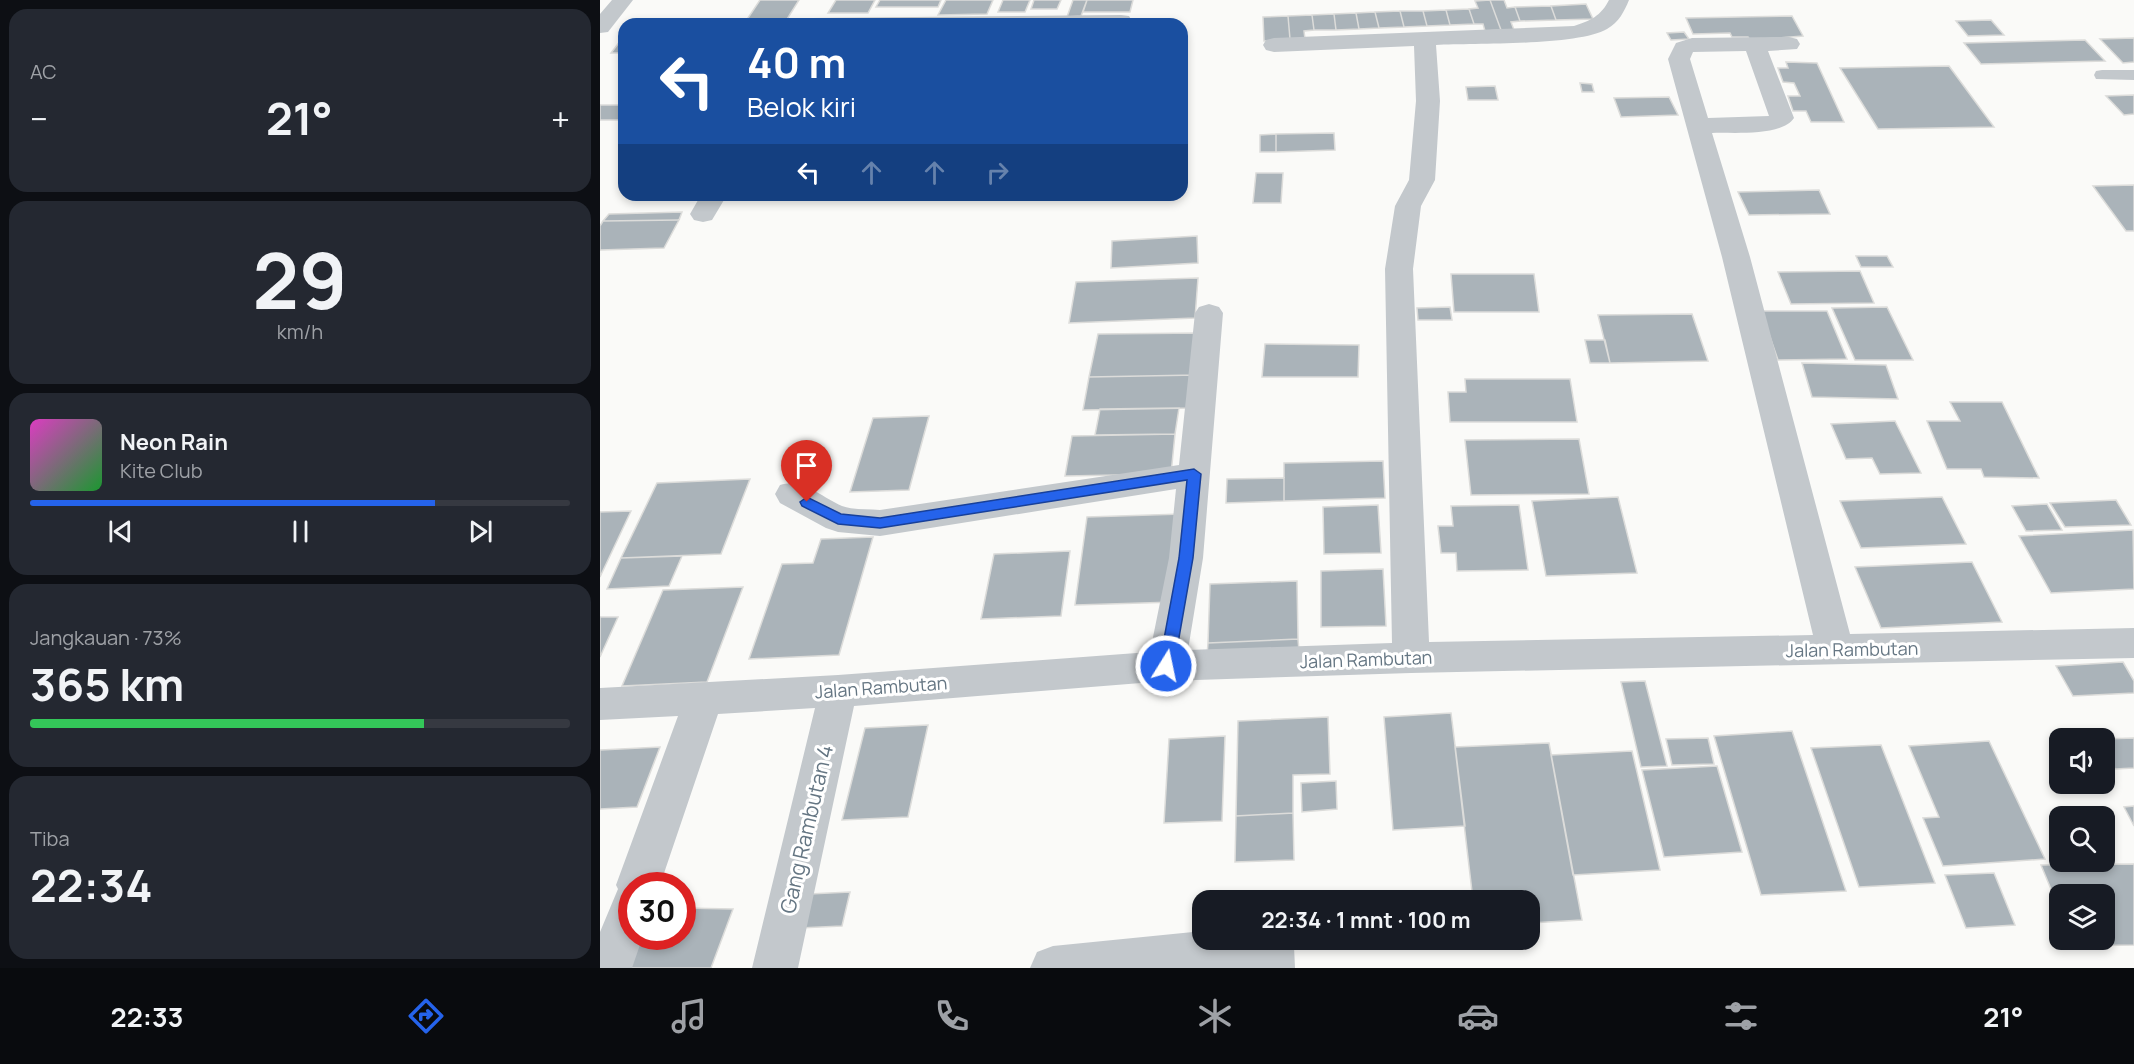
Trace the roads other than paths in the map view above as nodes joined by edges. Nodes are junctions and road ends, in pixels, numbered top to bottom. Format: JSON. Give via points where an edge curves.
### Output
{"nodes":[{"id":1,"x":623,"y":0,"type":"edge"},
{"id":2,"x":823,"y":0,"type":"edge"},
{"id":3,"x":1619,"y":0,"type":"edge"},
{"id":4,"x":814,"y":18,"type":"edge"},
{"id":5,"x":600,"y":27,"type":"edge"},
{"id":6,"x":1754,"y":44,"type":"junction"},
{"id":7,"x":1789,"y":44,"type":"dead end"},
{"id":8,"x":1274,"y":45,"type":"dead end"},
{"id":9,"x":1426,"y":50,"type":"junction"},
{"id":10,"x":2102,"y":75,"type":"dead end"},
{"id":11,"x":2134,"y":75,"type":"edge"},
{"id":12,"x":1698,"y":126,"type":"junction"},
{"id":13,"x":1209,"y":313,"type":"dead end"},
{"id":14,"x":1194,"y":474,"type":"junction"},
{"id":15,"x":792,"y":494,"type":"dead end"},
{"id":16,"x":2134,"y":643,"type":"edge"},
{"id":17,"x":1835,"y":649,"type":"junction"},
{"id":18,"x":1411,"y":658,"type":"junction"},
{"id":19,"x":1166,"y":666,"type":"junction"},
{"id":20,"x":838,"y":691,"type":"junction"},
{"id":21,"x":704,"y":698,"type":"junction"},
{"id":22,"x":600,"y":704,"type":"edge"},
{"id":23,"x":643,"y":872,"type":"edge"},
{"id":24,"x":618,"y":943,"type":"edge"},
{"id":25,"x":609,"y":968,"type":"edge"},
{"id":26,"x":775,"y":968,"type":"edge"},
{"id":27,"x":1053,"y":968,"type":"edge"},
{"id":28,"x":1272,"y":968,"type":"edge"}],
"edges":[{"from":1,"to":5,"type":"street"},
{"from":2,"to":4,"type":"street"},
{"from":3,"to":9,"type":"street","via":[[1613,14],[1599,25],[1575,32]]},
{"from":6,"to":7,"type":"street"},
{"from":6,"to":12,"type":"street","via":[[1684,48],[1679,59]]},
{"from":6,"to":12,"type":"street","via":[[1782,118],[1775,123]]},
{"from":8,"to":9,"type":"street"},
{"from":9,"to":18,"type":"street","via":[[1428,102],[1422,180],[1408,206],[1399,269]]},
{"from":10,"to":11,"type":"lane"},
{"from":12,"to":17,"type":"street","via":[[1736,257]]},
{"from":13,"to":14,"type":"street"},
{"from":14,"to":15,"type":"street","via":[[880,523],[838,519]]},
{"from":14,"to":19,"type":"street","via":[[1186,558]]},
{"from":16,"to":17,"type":"street","name":"Jalan Rambutan"},
{"from":17,"to":18,"type":"street","name":"Jalan Rambutan"},
{"from":18,"to":19,"type":"street","name":"Jalan Rambutan"},
{"from":19,"to":20,"type":"street","name":"Jalan Rambutan"},
{"from":20,"to":21,"type":"street","name":"Jalan Rambutan"},
{"from":20,"to":26,"type":"street","name":"Gang Rambutan 4"},
{"from":21,"to":22,"type":"street","name":"Jalan Rambutan"},
{"from":21,"to":23,"type":"street"},
{"from":24,"to":25,"type":"street"},
{"from":27,"to":28,"type":"street","via":[[1272,946]]}]}
